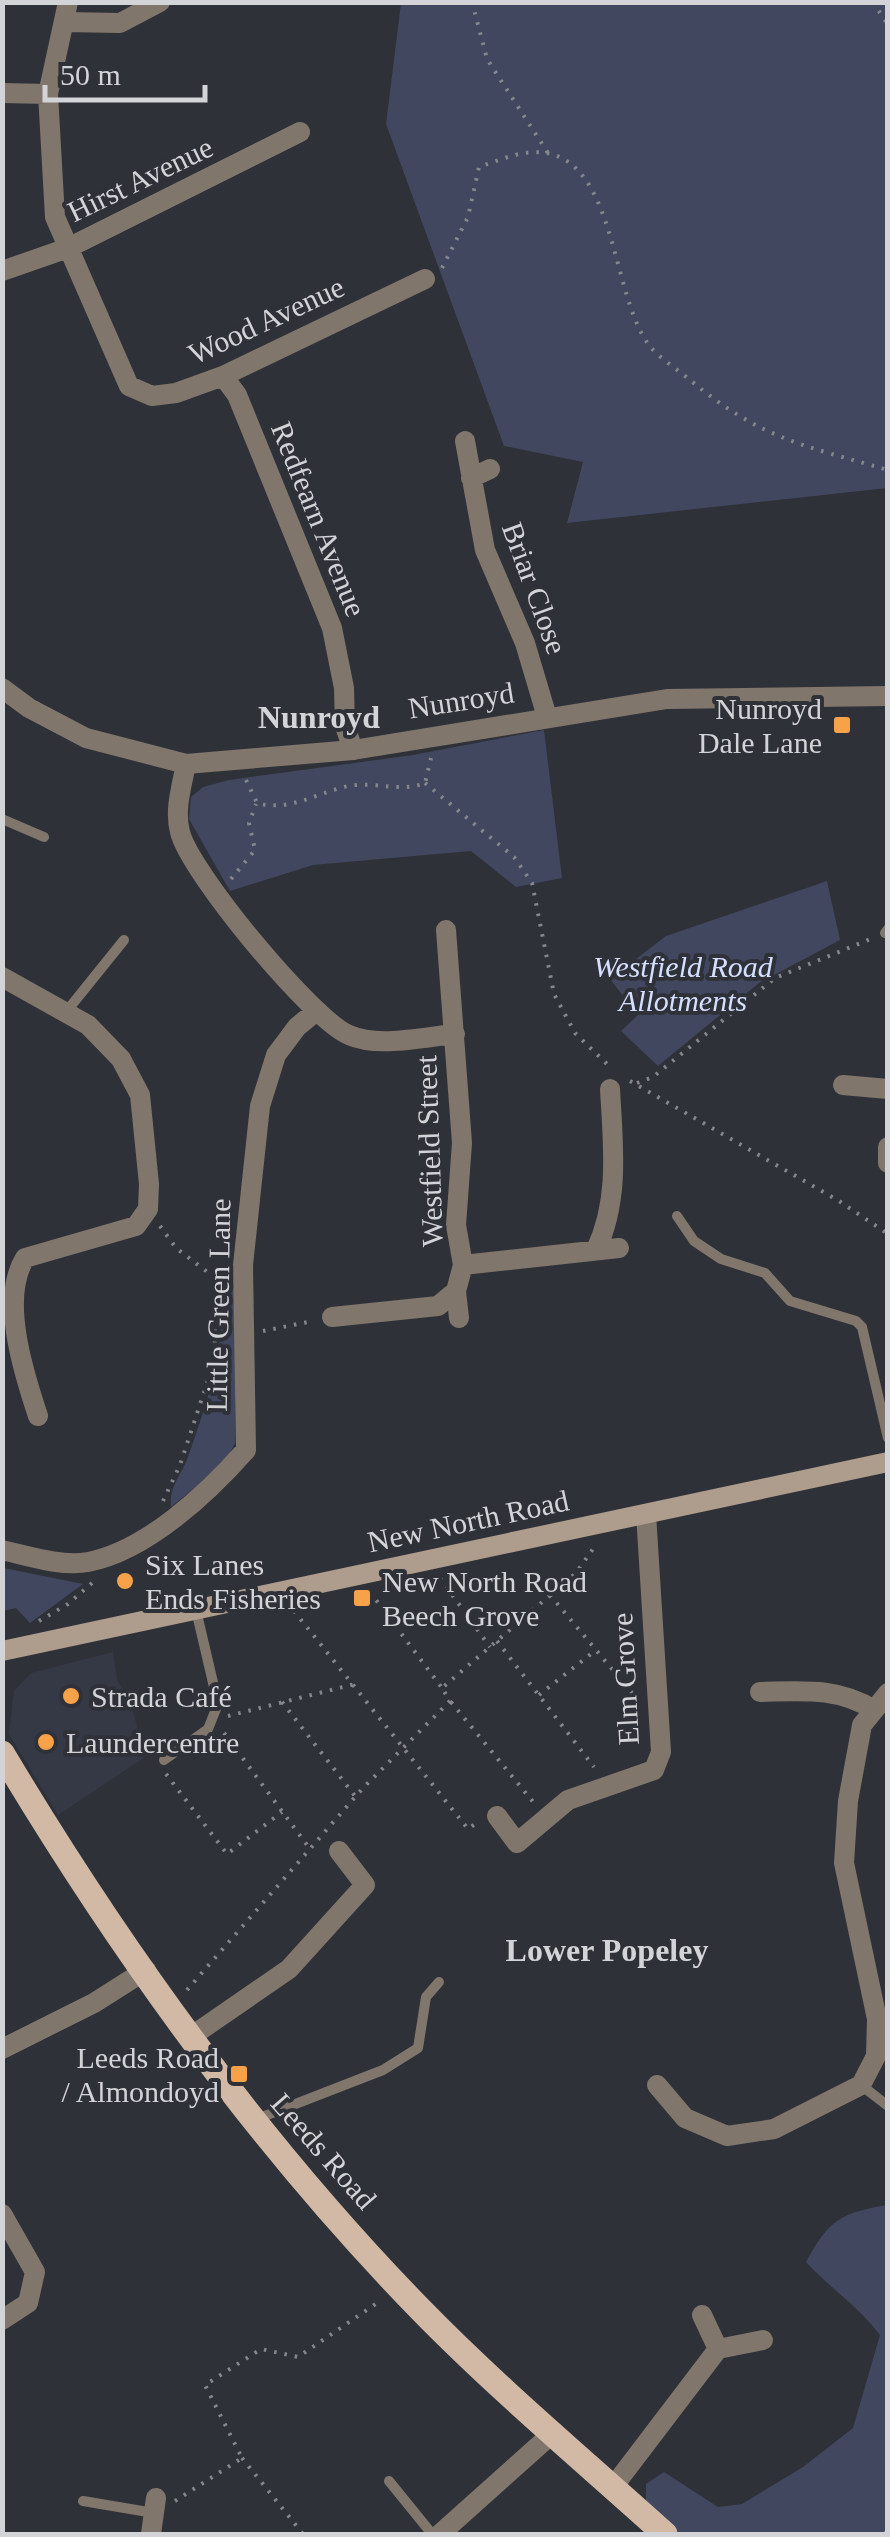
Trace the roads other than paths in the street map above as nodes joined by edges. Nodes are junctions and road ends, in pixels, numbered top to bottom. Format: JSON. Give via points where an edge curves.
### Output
{"nodes":[{"id":1,"x":160,"y":2,"type":"edge"},
{"id":2,"x":66,"y":12,"type":"edge"},
{"id":3,"x":2,"y":93,"type":"edge"},
{"id":4,"x":48,"y":94,"type":"junction"},
{"id":5,"x":300,"y":132,"type":"dead end"},
{"id":6,"x":68,"y":248,"type":"junction"},
{"id":7,"x":2,"y":271,"type":"edge"},
{"id":8,"x":425,"y":278,"type":"road end"},
{"id":9,"x":223,"y":376,"type":"junction"},
{"id":10,"x":465,"y":441,"type":"dead end"},
{"id":11,"x":2,"y":688,"type":"edge"},
{"id":12,"x":888,"y":696,"type":"edge"},
{"id":13,"x":547,"y":717,"type":"junction"},
{"id":14,"x":353,"y":750,"type":"junction"},
{"id":15,"x":186,"y":764,"type":"junction"},
{"id":16,"x":2,"y":819,"type":"edge"},
{"id":17,"x":44,"y":836,"type":"dead end"},
{"id":18,"x":446,"y":930,"type":"dead end"},
{"id":19,"x":124,"y":940,"type":"dead end"},
{"id":20,"x":3,"y":979,"type":"edge"},
{"id":21,"x":316,"y":1012,"type":"junction"},
{"id":22,"x":66,"y":1013,"type":"junction"},
{"id":23,"x":455,"y":1034,"type":"junction"},
{"id":24,"x":617,"y":1080,"type":"road end"},
{"id":25,"x":844,"y":1085,"type":"dead end"},
{"id":26,"x":888,"y":1088,"type":"edge"},
{"id":27,"x":888,"y":1147,"type":"edge"},
{"id":28,"x":888,"y":1163,"type":"edge"},
{"id":29,"x":677,"y":1216,"type":"dead end"},
{"id":30,"x":619,"y":1248,"type":"dead end"},
{"id":31,"x":596,"y":1250,"type":"junction"},
{"id":32,"x":464,"y":1265,"type":"junction"},
{"id":33,"x":8,"y":1270,"type":"edge"},
{"id":34,"x":456,"y":1291,"type":"junction"},
{"id":35,"x":332,"y":1318,"type":"road end"},
{"id":36,"x":459,"y":1318,"type":"dead end"},
{"id":37,"x":38,"y":1416,"type":"dead end"},
{"id":38,"x":888,"y":1438,"type":"edge"},
{"id":39,"x":888,"y":1462,"type":"edge"},
{"id":40,"x":646,"y":1514,"type":"junction"},
{"id":41,"x":2,"y":1550,"type":"edge"},
{"id":42,"x":196,"y":1610,"type":"junction"},
{"id":43,"x":2,"y":1651,"type":"edge"},
{"id":44,"x":760,"y":1692,"type":"dead end"},
{"id":45,"x":881,"y":1701,"type":"edge"},
{"id":46,"x":2,"y":1753,"type":"edge"},
{"id":47,"x":164,"y":1760,"type":"road end"},
{"id":48,"x":497,"y":1816,"type":"dead end"},
{"id":49,"x":339,"y":1852,"type":"dead end"},
{"id":50,"x":146,"y":1970,"type":"junction"},
{"id":51,"x":439,"y":1982,"type":"dead end"},
{"id":52,"x":880,"y":1984,"type":"edge"},
{"id":53,"x":189,"y":2038,"type":"junction"},
{"id":54,"x":2,"y":2049,"type":"edge"},
{"id":55,"x":657,"y":2085,"type":"dead end"},
{"id":56,"x":861,"y":2085,"type":"junction"},
{"id":57,"x":888,"y":2106,"type":"edge"},
{"id":58,"x":253,"y":2121,"type":"junction"},
{"id":59,"x":2,"y":2214,"type":"edge"},
{"id":60,"x":702,"y":2316,"type":"dead end"},
{"id":61,"x":2,"y":2320,"type":"edge"},
{"id":62,"x":763,"y":2340,"type":"dead end"},
{"id":63,"x":718,"y":2349,"type":"junction"},
{"id":64,"x":554,"y":2432,"type":"junction"},
{"id":65,"x":389,"y":2481,"type":"dead end"},
{"id":66,"x":613,"y":2487,"type":"junction"},
{"id":67,"x":83,"y":2501,"type":"dead end"},
{"id":68,"x":153,"y":2515,"type":"edge"},
{"id":69,"x":436,"y":2534,"type":"edge"},
{"id":70,"x":665,"y":2534,"type":"edge"}],
"edges":[{"from":1,"to":2,"type":"street","via":[[120,22]]},
{"from":2,"to":4,"type":"street"},
{"from":3,"to":4,"type":"street"},
{"from":4,"to":6,"type":"street","via":[[55,217]]},
{"from":5,"to":6,"type":"street","name":"Hirst Avenue"},
{"from":6,"to":7,"type":"street","name":"Hirst Avenue"},
{"from":6,"to":9,"type":"street","name":"Wood Avenue","via":[[129,386],[152,396]]},
{"from":8,"to":9,"type":"street","name":"Wood Avenue"},
{"from":9,"to":14,"type":"street","name":"Redfearn Avenue","via":[[252,430],[332,628]]},
{"from":10,"to":13,"type":"street","name":"Briar Close","via":[[481,474],[485,550],[525,643]]},
{"from":11,"to":15,"type":"street","name":"Nunroyd","via":[[86,738]]},
{"from":12,"to":13,"type":"street","name":"Nunroyd","via":[[666,699]]},
{"from":13,"to":14,"type":"street","name":"Nunroyd"},
{"from":14,"to":15,"type":"street","name":"Nunroyd"},
{"from":15,"to":21,"type":"street","via":[[180,832],[198,870]]},
{"from":16,"to":17,"type":"lane"},
{"from":18,"to":23,"type":"street","name":"Westfield Street"},
{"from":19,"to":22,"type":"lane"},
{"from":20,"to":22,"type":"street"},
{"from":21,"to":23,"type":"street","name":"Westfield Street","via":[[349,1036]]},
{"from":21,"to":41,"type":"street","name":"Little Green Lane","via":[[276,1056],[260,1106],[243,1284],[246,1450],[124,1551],[84,1563]]},
{"from":22,"to":33,"type":"street","via":[[121,1059],[140,1095],[148,1209],[136,1226],[25,1258]]},
{"from":23,"to":32,"type":"street","name":"Westfield Street","via":[[462,1143],[456,1225]]},
{"from":24,"to":31,"type":"street","via":[[615,1181],[609,1223]]},
{"from":25,"to":26,"type":"street"},
{"from":27,"to":28,"type":"street"},
{"from":29,"to":38,"type":"lane","via":[[694,1241],[721,1260],[766,1273],[790,1301],[862,1327]]},
{"from":30,"to":31,"type":"street","name":"Westfield Street"},
{"from":31,"to":32,"type":"street","name":"Westfield Street"},
{"from":32,"to":34,"type":"street","name":"Westfield Street"},
{"from":33,"to":37,"type":"street","via":[[20,1362]]},
{"from":34,"to":35,"type":"street","via":[[438,1306]]},
{"from":34,"to":36,"type":"street","name":"Westfield Street"},
{"from":39,"to":40,"type":"main road","name":"New North Road"},
{"from":40,"to":42,"type":"main road","name":"New North Road"},
{"from":40,"to":48,"type":"street","name":"Elm Grove","via":[[661,1752],[654,1770],[568,1800],[517,1842]]},
{"from":42,"to":43,"type":"main road","name":"New North Road"},
{"from":42,"to":47,"type":"lane","via":[[216,1719]]},
{"from":44,"to":45,"type":"street","via":[[822,1691]]},
{"from":45,"to":52,"type":"street","via":[[862,1725],[844,1863]]},
{"from":46,"to":50,"type":"main road","name":"Leeds Road"},
{"from":49,"to":53,"type":"street","via":[[365,1885],[290,1969]]},
{"from":50,"to":53,"type":"main road","name":"Leeds Road"},
{"from":50,"to":54,"type":"street"},
{"from":51,"to":58,"type":"lane","via":[[426,1996],[418,2048],[382,2070]]},
{"from":52,"to":56,"type":"street","via":[[876,2056]]},
{"from":53,"to":58,"type":"main road","name":"Leeds Road"},
{"from":55,"to":56,"type":"street","via":[[685,2118],[727,2136],[774,2129]]},
{"from":56,"to":57,"type":"lane"},
{"from":58,"to":64,"type":"main road","name":"Leeds Road","via":[[401,2288]]},
{"from":59,"to":61,"type":"street","via":[[35,2272],[28,2303]]},
{"from":60,"to":63,"type":"street"},
{"from":62,"to":63,"type":"street"},
{"from":63,"to":66,"type":"street"},
{"from":64,"to":66,"type":"main road","name":"Leeds Road"},
{"from":64,"to":69,"type":"street"},
{"from":65,"to":69,"type":"lane"},
{"from":66,"to":70,"type":"main road","name":"Leeds Road"},
{"from":67,"to":68,"type":"lane"}]}
